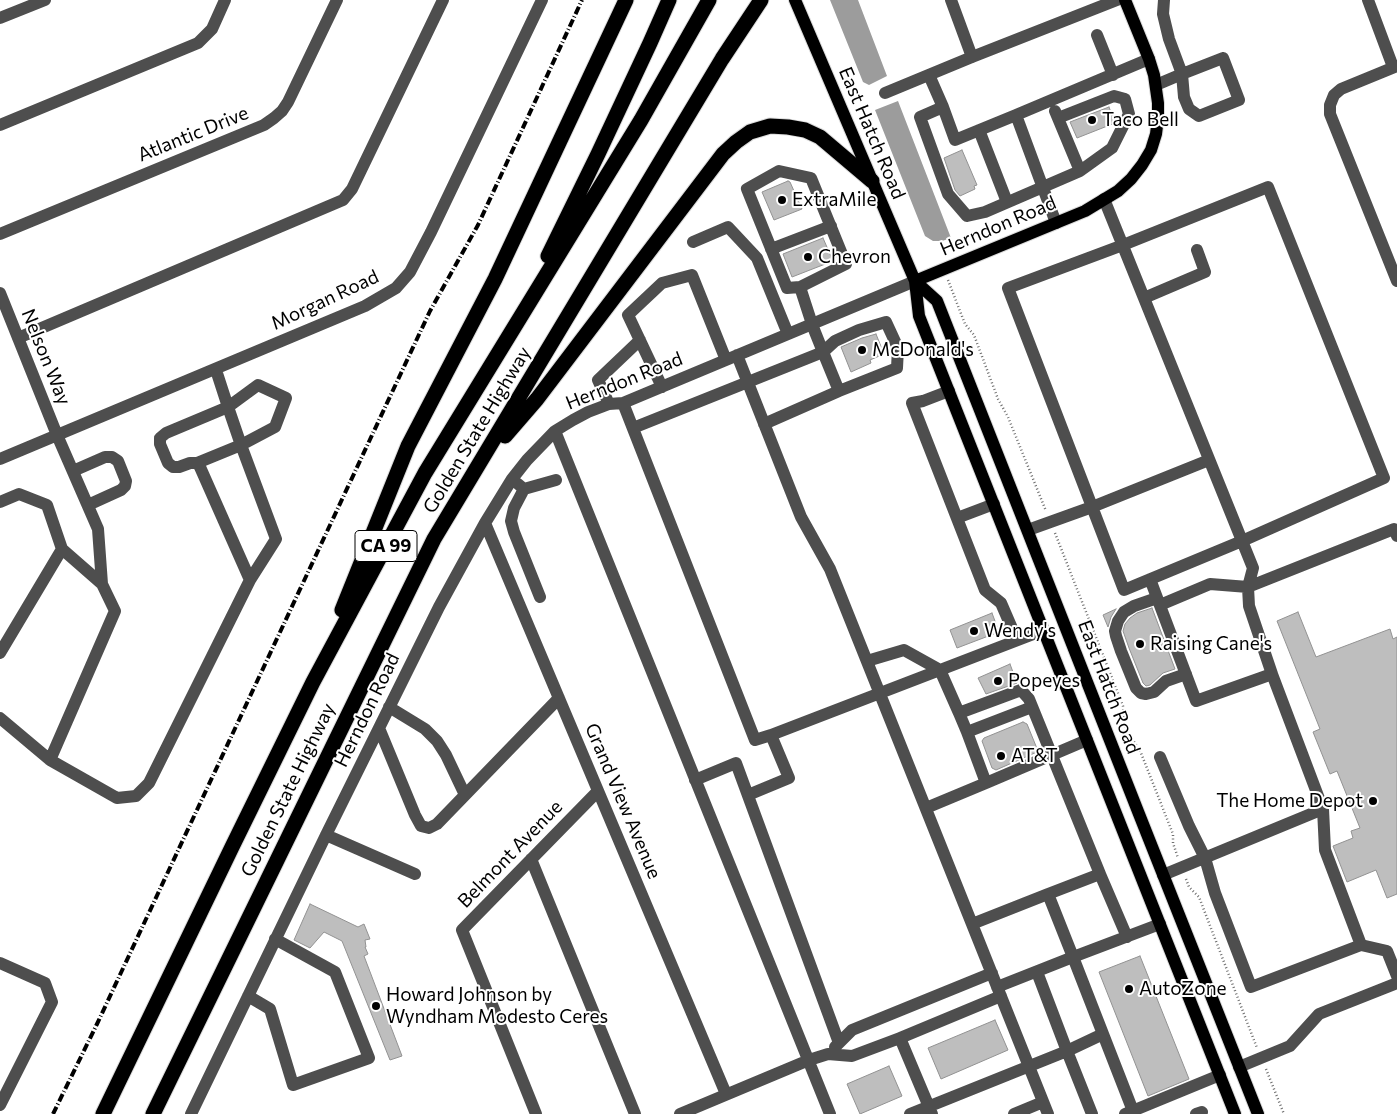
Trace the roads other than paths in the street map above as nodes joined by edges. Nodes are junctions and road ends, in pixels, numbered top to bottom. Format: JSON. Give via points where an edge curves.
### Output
{"nodes":[{"id":1,"x":44,"y":0,"type":"edge"},
{"id":2,"x":225,"y":0,"type":"edge"},
{"id":3,"x":337,"y":0,"type":"edge"},
{"id":4,"x":443,"y":0,"type":"edge"},
{"id":5,"x":542,"y":0,"type":"edge"},
{"id":6,"x":626,"y":0,"type":"edge"},
{"id":7,"x":669,"y":0,"type":"edge"},
{"id":8,"x":708,"y":0,"type":"edge"},
{"id":9,"x":761,"y":0,"type":"edge"},
{"id":10,"x":795,"y":0,"type":"edge"},
{"id":11,"x":951,"y":0,"type":"edge"},
{"id":12,"x":1116,"y":0,"type":"edge"},
{"id":13,"x":1125,"y":0,"type":"edge"},
{"id":14,"x":1164,"y":0,"type":"edge"},
{"id":15,"x":1368,"y":0,"type":"edge"},
{"id":16,"x":0,"y":18,"type":"edge"},
{"id":17,"x":1097,"y":35,"type":"dead end"},
{"id":18,"x":972,"y":57,"type":"junction"},
{"id":19,"x":1150,"y":59,"type":"junction"},
{"id":20,"x":1395,"y":67,"type":"edge"},
{"id":21,"x":1182,"y":74,"type":"junction"},
{"id":22,"x":929,"y":75,"type":"junction"},
{"id":23,"x":1113,"y":75,"type":"junction"},
{"id":24,"x":1156,"y":85,"type":"junction"},
{"id":25,"x":885,"y":93,"type":"dead end"},
{"id":26,"x":1051,"y":101,"type":"junction"},
{"id":27,"x":943,"y":107,"type":"junction"},
{"id":28,"x":1016,"y":116,"type":"junction"},
{"id":29,"x":1058,"y":118,"type":"junction"},
{"id":30,"x":0,"y":125,"type":"edge"},
{"id":31,"x":979,"y":130,"type":"junction"},
{"id":32,"x":1080,"y":171,"type":"junction"},
{"id":33,"x":872,"y":180,"type":"junction"},
{"id":34,"x":1042,"y":187,"type":"junction"},
{"id":35,"x":1104,"y":200,"type":"junction"},
{"id":36,"x":1007,"y":202,"type":"junction"},
{"id":37,"x":1056,"y":223,"type":"junction"},
{"id":38,"x":830,"y":226,"type":"junction"},
{"id":39,"x":0,"y":234,"type":"edge"},
{"id":40,"x":693,"y":242,"type":"dead end"},
{"id":41,"x":1123,"y":245,"type":"junction"},
{"id":42,"x":771,"y":249,"type":"junction"},
{"id":43,"x":1197,"y":250,"type":"dead end"},
{"id":44,"x":1397,"y":280,"type":"edge"},
{"id":45,"x":915,"y":281,"type":"junction"},
{"id":46,"x":800,"y":287,"type":"junction"},
{"id":47,"x":0,"y":293,"type":"edge"},
{"id":48,"x":1144,"y":298,"type":"junction"},
{"id":49,"x":812,"y":324,"type":"junction"},
{"id":50,"x":788,"y":334,"type":"junction"},
{"id":51,"x":18,"y":338,"type":"junction"},
{"id":52,"x":640,"y":340,"type":"junction"},
{"id":53,"x":505,"y":342,"type":"junction"},
{"id":54,"x":823,"y":352,"type":"junction"},
{"id":55,"x":731,"y":358,"type":"junction"},
{"id":56,"x":216,"y":370,"type":"junction"},
{"id":57,"x":747,"y":381,"type":"junction"},
{"id":58,"x":662,"y":387,"type":"junction"},
{"id":59,"x":840,"y":391,"type":"junction"},
{"id":60,"x":949,"y":391,"type":"junction"},
{"id":61,"x":623,"y":403,"type":"junction"},
{"id":62,"x":609,"y":404,"type":"junction"},
{"id":63,"x":228,"y":407,"type":"junction"},
{"id":64,"x":764,"y":424,"type":"junction"},
{"id":65,"x":633,"y":428,"type":"junction"},
{"id":66,"x":555,"y":431,"type":"junction"},
{"id":67,"x":57,"y":435,"type":"junction"},
{"id":68,"x":241,"y":445,"type":"junction"},
{"id":69,"x":0,"y":459,"type":"edge"},
{"id":70,"x":1209,"y":460,"type":"junction"},
{"id":71,"x":196,"y":463,"type":"junction"},
{"id":72,"x":73,"y":471,"type":"junction"},
{"id":73,"x":475,"y":471,"type":"junction"},
{"id":74,"x":512,"y":480,"type":"junction"},
{"id":75,"x":556,"y":480,"type":"dead end"},
{"id":76,"x":524,"y":489,"type":"junction"},
{"id":77,"x":0,"y":502,"type":"edge"},
{"id":78,"x":994,"y":504,"type":"junction"},
{"id":79,"x":88,"y":505,"type":"junction"},
{"id":80,"x":1092,"y":507,"type":"junction"},
{"id":81,"x":957,"y":518,"type":"junction"},
{"id":82,"x":485,"y":523,"type":"junction"},
{"id":83,"x":1028,"y":530,"type":"junction"},
{"id":84,"x":514,"y":532,"type":"junction"},
{"id":85,"x":1397,"y":536,"type":"edge"},
{"id":86,"x":492,"y":541,"type":"junction"},
{"id":87,"x":1242,"y":541,"type":"junction"},
{"id":88,"x":62,"y":549,"type":"junction"},
{"id":89,"x":1150,"y":579,"type":"junction"},
{"id":90,"x":250,"y":580,"type":"junction"},
{"id":91,"x":102,"y":584,"type":"junction"},
{"id":92,"x":1248,"y":587,"type":"junction"},
{"id":93,"x":540,"y":597,"type":"dead end"},
{"id":94,"x":1159,"y":602,"type":"junction"},
{"id":95,"x":1044,"y":630,"type":"junction"},
{"id":96,"x":1017,"y":640,"type":"junction"},
{"id":97,"x":0,"y":653,"type":"edge"},
{"id":98,"x":867,"y":662,"type":"junction"},
{"id":99,"x":940,"y":670,"type":"junction"},
{"id":100,"x":1186,"y":674,"type":"junction"},
{"id":101,"x":1272,"y":674,"type":"junction"},
{"id":102,"x":313,"y":682,"type":"junction"},
{"id":103,"x":880,"y":693,"type":"junction"},
{"id":104,"x":559,"y":698,"type":"junction"},
{"id":105,"x":390,"y":707,"type":"junction"},
{"id":106,"x":1032,"y":707,"type":"junction"},
{"id":107,"x":959,"y":713,"type":"junction"},
{"id":108,"x":0,"y":718,"type":"edge"},
{"id":109,"x":379,"y":728,"type":"junction"},
{"id":110,"x":967,"y":732,"type":"junction"},
{"id":111,"x":771,"y":735,"type":"junction"},
{"id":112,"x":1087,"y":740,"type":"junction"},
{"id":113,"x":1052,"y":755,"type":"junction"},
{"id":114,"x":1160,"y":757,"type":"dead end"},
{"id":115,"x":50,"y":760,"type":"junction"},
{"id":116,"x":696,"y":780,"type":"junction"},
{"id":117,"x":986,"y":783,"type":"junction"},
{"id":118,"x":598,"y":791,"type":"junction"},
{"id":119,"x":465,"y":795,"type":"junction"},
{"id":120,"x":748,"y":795,"type":"junction"},
{"id":121,"x":926,"y":808,"type":"junction"},
{"id":122,"x":1323,"y":809,"type":"junction"},
{"id":123,"x":326,"y":835,"type":"junction"},
{"id":124,"x":1205,"y":858,"type":"junction"},
{"id":125,"x":532,"y":860,"type":"junction"},
{"id":126,"x":415,"y":874,"type":"dead end"},
{"id":127,"x":1100,"y":874,"type":"junction"},
{"id":128,"x":1163,"y":875,"type":"junction"},
{"id":129,"x":1048,"y":894,"type":"junction"},
{"id":130,"x":972,"y":924,"type":"junction"},
{"id":131,"x":1160,"y":924,"type":"junction"},
{"id":132,"x":1127,"y":937,"type":"junction"},
{"id":133,"x":276,"y":940,"type":"junction"},
{"id":134,"x":1361,"y":945,"type":"junction"},
{"id":135,"x":1392,"y":949,"type":"edge"},
{"id":136,"x":1074,"y":957,"type":"junction"},
{"id":137,"x":0,"y":963,"type":"edge"},
{"id":138,"x":1037,"y":972,"type":"junction"},
{"id":139,"x":992,"y":974,"type":"junction"},
{"id":140,"x":1397,"y":976,"type":"edge"},
{"id":141,"x":1397,"y":983,"type":"edge"},
{"id":142,"x":999,"y":992,"type":"junction"},
{"id":143,"x":248,"y":996,"type":"junction"},
{"id":144,"x":1104,"y":1034,"type":"junction"},
{"id":145,"x":900,"y":1038,"type":"junction"},
{"id":146,"x":839,"y":1043,"type":"junction"},
{"id":147,"x":1067,"y":1051,"type":"junction"},
{"id":148,"x":828,"y":1054,"type":"junction"},
{"id":149,"x":809,"y":1060,"type":"junction"},
{"id":150,"x":1028,"y":1066,"type":"junction"},
{"id":151,"x":1239,"y":1067,"type":"junction"},
{"id":152,"x":1220,"y":1075,"type":"junction"},
{"id":153,"x":726,"y":1094,"type":"junction"},
{"id":154,"x":1043,"y":1102,"type":"junction"},
{"id":155,"x":0,"y":1105,"type":"edge"},
{"id":156,"x":930,"y":1110,"type":"edge"},
{"id":157,"x":1129,"y":1112,"type":"edge"},
{"id":158,"x":103,"y":1114,"type":"edge"},
{"id":159,"x":153,"y":1114,"type":"edge"},
{"id":160,"x":191,"y":1114,"type":"edge"},
{"id":161,"x":536,"y":1114,"type":"edge"},
{"id":162,"x":635,"y":1114,"type":"edge"},
{"id":163,"x":680,"y":1114,"type":"edge"},
{"id":164,"x":830,"y":1114,"type":"edge"},
{"id":165,"x":910,"y":1114,"type":"edge"},
{"id":166,"x":1014,"y":1114,"type":"edge"},
{"id":167,"x":1048,"y":1114,"type":"edge"},
{"id":168,"x":1092,"y":1114,"type":"edge"},
{"id":169,"x":1235,"y":1114,"type":"edge"},
{"id":170,"x":1258,"y":1114,"type":"edge"}],
"edges":[{"from":1,"to":16,"type":"street"},
{"from":2,"to":30,"type":"street","via":[[212,28],[198,43]]},
{"from":3,"to":39,"type":"street","name":"Atlantic Drive","via":[[288,102],[264,125]]},
{"from":4,"to":51,"type":"street","via":[[352,189],[343,200]]},
{"from":5,"to":56,"type":"street","name":"Morgan Road","via":[[431,232],[410,272],[396,288],[365,306]]},
{"from":6,"to":102,"type":"highway","via":[[495,279],[408,446]]},
{"from":7,"to":53,"type":"highway","via":[[598,154]]},
{"from":8,"to":53,"type":"highway","name":"Golden State Highway","number":"CA 99","via":[[641,120]]},
{"from":9,"to":73,"type":"highway","name":"Golden State Highway","number":"CA 99","via":[[722,59]]},
{"from":10,"to":33,"type":"main road","name":"East Hatch Road"},
{"from":11,"to":18,"type":"street"},
{"from":12,"to":18,"type":"street"},
{"from":13,"to":19,"type":"main road","name":"Herndon Road"},
{"from":14,"to":21,"type":"street","via":[[1163,14],[1169,39]]},
{"from":15,"to":20,"type":"street"},
{"from":17,"to":23,"type":"street"},
{"from":18,"to":22,"type":"street"},
{"from":19,"to":23,"type":"street"},
{"from":19,"to":24,"type":"main road","name":"Herndon Road"},
{"from":20,"to":44,"type":"street","via":[[1341,89],[1332,99],[1330,114]]},
{"from":21,"to":21,"type":"street","via":[[1223,58],[1238,100],[1198,116],[1189,109],[1184,96]]},
{"from":21,"to":24,"type":"street"},
{"from":22,"to":25,"type":"street"},
{"from":22,"to":27,"type":"street"},
{"from":23,"to":26,"type":"street"},
{"from":24,"to":35,"type":"main road","name":"Herndon Road","via":[[1158,118],[1150,150],[1131,179]]},
{"from":26,"to":28,"type":"street"},
{"from":26,"to":29,"type":"street"},
{"from":27,"to":31,"type":"street","via":[[955,140]]},
{"from":27,"to":36,"type":"street","via":[[920,117],[948,194],[967,216]]},
{"from":28,"to":31,"type":"street"},
{"from":28,"to":34,"type":"street"},
{"from":29,"to":32,"type":"street"},
{"from":29,"to":32,"type":"street","via":[[1114,96],[1125,99],[1129,114],[1112,148]]},
{"from":31,"to":36,"type":"street"},
{"from":32,"to":34,"type":"street"},
{"from":33,"to":45,"type":"main road","name":"East Hatch Road"},
{"from":33,"to":73,"type":"highway","via":[[820,137],[805,130],[770,126],[750,132],[736,142],[723,154],[537,399]]},
{"from":34,"to":36,"type":"street"},
{"from":34,"to":37,"type":"street"},
{"from":35,"to":37,"type":"main road","name":"Herndon Road"},
{"from":35,"to":41,"type":"street"},
{"from":37,"to":45,"type":"main road","name":"Herndon Road"},
{"from":38,"to":42,"type":"street"},
{"from":38,"to":42,"type":"street","via":[[811,178],[779,171],[747,189]]},
{"from":38,"to":46,"type":"street","via":[[846,264]]},
{"from":40,"to":50,"type":"street","via":[[728,227],[757,258]]},
{"from":41,"to":48,"type":"street"},
{"from":41,"to":80,"type":"street","via":[[1008,288]]},
{"from":41,"to":87,"type":"street","via":[[1268,187],[1384,478]]},
{"from":42,"to":46,"type":"street","via":[[787,288]]},
{"from":43,"to":48,"type":"street","via":[[1205,272]]},
{"from":45,"to":49,"type":"street","name":"Herndon Road"},
{"from":45,"to":60,"type":"main road","name":"East Hatch Road","via":[[919,316]]},
{"from":45,"to":83,"type":"main road","name":"East Hatch Road","via":[[937,301]]},
{"from":46,"to":49,"type":"street"},
{"from":47,"to":51,"type":"street","name":"Nelson Way"},
{"from":48,"to":70,"type":"street"},
{"from":49,"to":50,"type":"street","name":"Herndon Road"},
{"from":49,"to":54,"type":"street"},
{"from":50,"to":55,"type":"street","name":"Herndon Road"},
{"from":51,"to":67,"type":"street","name":"Nelson Way"},
{"from":52,"to":55,"type":"street","via":[[628,315],[662,283],[692,275]]},
{"from":52,"to":58,"type":"street"},
{"from":52,"to":62,"type":"street","via":[[598,380]]},
{"from":53,"to":102,"type":"highway","name":"Golden State Highway","number":"CA 99","via":[[425,473]]},
{"from":54,"to":57,"type":"street"},
{"from":54,"to":59,"type":"street"},
{"from":54,"to":59,"type":"street","via":[[834,341],[886,322],[898,348],[897,368]]},
{"from":55,"to":57,"type":"street"},
{"from":55,"to":58,"type":"street","name":"Herndon Road"},
{"from":56,"to":63,"type":"street"},
{"from":56,"to":67,"type":"street","name":"Morgan Road"},
{"from":57,"to":64,"type":"street"},
{"from":57,"to":65,"type":"street"},
{"from":58,"to":61,"type":"street","name":"Herndon Road"},
{"from":59,"to":64,"type":"street"},
{"from":60,"to":78,"type":"main road","name":"East Hatch Road"},
{"from":60,"to":81,"type":"street","via":[[912,403]]},
{"from":61,"to":62,"type":"street","name":"Herndon Road"},
{"from":61,"to":65,"type":"street"},
{"from":62,"to":66,"type":"street","name":"Herndon Road"},
{"from":63,"to":68,"type":"street"},
{"from":63,"to":68,"type":"street","via":[[258,385],[286,398],[275,427]]},
{"from":63,"to":71,"type":"street","via":[[160,438],[172,467]]},
{"from":64,"to":98,"type":"street","via":[[801,517],[830,569]]},
{"from":65,"to":111,"type":"street","via":[[755,740]]},
{"from":66,"to":74,"type":"street","name":"Herndon Road"},
{"from":66,"to":116,"type":"street"},
{"from":67,"to":69,"type":"street","name":"Morgan Road"},
{"from":67,"to":72,"type":"street","name":"Nelson Way"},
{"from":68,"to":71,"type":"street"},
{"from":68,"to":90,"type":"street","via":[[276,539]]},
{"from":70,"to":80,"type":"street"},
{"from":70,"to":87,"type":"street"},
{"from":71,"to":90,"type":"street"},
{"from":72,"to":79,"type":"street","name":"Nelson Way"},
{"from":72,"to":79,"type":"street","via":[[105,458],[112,457],[118,461],[125,486]]},
{"from":73,"to":159,"type":"highway","name":"Golden State Highway","number":"CA 99","via":[[434,539]]},
{"from":74,"to":76,"type":"street"},
{"from":74,"to":82,"type":"street","name":"Herndon Road"},
{"from":75,"to":76,"type":"street"},
{"from":76,"to":84,"type":"street","via":[[511,520]]},
{"from":77,"to":88,"type":"street","via":[[19,494],[47,505]]},
{"from":78,"to":81,"type":"street"},
{"from":78,"to":95,"type":"main road","name":"East Hatch Road"},
{"from":79,"to":91,"type":"street","name":"Nelson Way","via":[[98,529]]},
{"from":80,"to":83,"type":"street"},
{"from":80,"to":89,"type":"street","via":[[1124,590]]},
{"from":81,"to":96,"type":"street","via":[[985,590],[1001,603]]},
{"from":82,"to":86,"type":"street","name":"Grand View Avenue"},
{"from":82,"to":105,"type":"street","name":"Herndon Road"},
{"from":83,"to":128,"type":"main road","name":"East Hatch Road"},
{"from":84,"to":86,"type":"street"},
{"from":84,"to":93,"type":"street"},
{"from":85,"to":92,"type":"street","via":[[1394,529]]},
{"from":86,"to":104,"type":"street","name":"Grand View Avenue"},
{"from":87,"to":89,"type":"street"},
{"from":87,"to":92,"type":"street","via":[[1253,568]]},
{"from":88,"to":91,"type":"street"},
{"from":88,"to":97,"type":"street"},
{"from":89,"to":94,"type":"street"},
{"from":90,"to":115,"type":"street","via":[[149,783],[136,796],[117,798]]},
{"from":91,"to":115,"type":"street","via":[[115,611]]},
{"from":92,"to":94,"type":"street","via":[[1210,584]]},
{"from":92,"to":101,"type":"street","via":[[1249,606]]},
{"from":94,"to":100,"type":"street"},
{"from":94,"to":100,"type":"street","via":[[1134,606],[1124,612],[1118,621],[1116,636],[1136,688],[1141,693],[1154,692],[1166,681]]},
{"from":95,"to":96,"type":"street"},
{"from":95,"to":112,"type":"main road","name":"East Hatch Road"},
{"from":96,"to":99,"type":"street"},
{"from":98,"to":99,"type":"street","via":[[904,650]]},
{"from":98,"to":103,"type":"street"},
{"from":99,"to":103,"type":"street"},
{"from":99,"to":107,"type":"street"},
{"from":100,"to":101,"type":"street","via":[[1196,701]]},
{"from":101,"to":122,"type":"street"},
{"from":102,"to":158,"type":"highway","name":"Golden State Highway","number":"CA 99"},
{"from":103,"to":111,"type":"street"},
{"from":103,"to":121,"type":"street"},
{"from":104,"to":118,"type":"street","name":"Grand View Avenue"},
{"from":104,"to":119,"type":"street"},
{"from":105,"to":109,"type":"street","name":"Herndon Road"},
{"from":105,"to":119,"type":"street","via":[[437,741]]},
{"from":106,"to":107,"type":"street","via":[[1021,690]]},
{"from":106,"to":110,"type":"street"},
{"from":106,"to":113,"type":"street"},
{"from":107,"to":110,"type":"street"},
{"from":108,"to":115,"type":"street"},
{"from":109,"to":119,"type":"street","via":[[421,826],[429,828],[437,824]]},
{"from":109,"to":123,"type":"street","name":"Herndon Road"},
{"from":110,"to":117,"type":"street"},
{"from":111,"to":120,"type":"street","via":[[789,778]]},
{"from":112,"to":113,"type":"street"},
{"from":112,"to":131,"type":"main road","name":"East Hatch Road"},
{"from":113,"to":117,"type":"street"},
{"from":113,"to":127,"type":"street"},
{"from":114,"to":124,"type":"street","via":[[1188,826]]},
{"from":116,"to":120,"type":"street","via":[[736,763]]},
{"from":116,"to":149,"type":"street"},
{"from":117,"to":121,"type":"street"},
{"from":118,"to":125,"type":"street","name":"Belmont Avenue"},
{"from":118,"to":153,"type":"street","name":"Grand View Avenue"},
{"from":120,"to":146,"type":"street"},
{"from":121,"to":130,"type":"street"},
{"from":122,"to":124,"type":"street"},
{"from":122,"to":134,"type":"street","via":[[1325,850]]},
{"from":123,"to":126,"type":"street"},
{"from":123,"to":133,"type":"street","name":"Herndon Road"},
{"from":124,"to":128,"type":"street"},
{"from":124,"to":134,"type":"street","via":[[1251,987]]},
{"from":125,"to":161,"type":"street","name":"Belmont Avenue","via":[[462,930]]},
{"from":125,"to":162,"type":"street"},
{"from":127,"to":129,"type":"street"},
{"from":127,"to":132,"type":"street"},
{"from":128,"to":151,"type":"main road","name":"East Hatch Road"},
{"from":129,"to":130,"type":"street"},
{"from":129,"to":136,"type":"street"},
{"from":130,"to":139,"type":"street"},
{"from":131,"to":132,"type":"street"},
{"from":131,"to":152,"type":"main road","name":"East Hatch Road"},
{"from":132,"to":136,"type":"street"},
{"from":133,"to":143,"type":"street","name":"Herndon Road"},
{"from":133,"to":143,"type":"street","via":[[335,972],[369,1058],[293,1086],[270,1009]]},
{"from":134,"to":135,"type":"street"},
{"from":135,"to":140,"type":"street"},
{"from":136,"to":138,"type":"street"},
{"from":136,"to":144,"type":"street"},
{"from":137,"to":155,"type":"street","via":[[45,983],[52,1002]]},
{"from":138,"to":142,"type":"street"},
{"from":138,"to":147,"type":"street"},
{"from":139,"to":142,"type":"street"},
{"from":139,"to":146,"type":"street","via":[[852,1030]]},
{"from":141,"to":151,"type":"street","via":[[1319,1014],[1290,1046]]},
{"from":142,"to":145,"type":"street"},
{"from":142,"to":150,"type":"street"},
{"from":143,"to":160,"type":"street","name":"Herndon Road"},
{"from":144,"to":147,"type":"street"},
{"from":144,"to":157,"type":"street"},
{"from":145,"to":148,"type":"street","via":[[852,1056]]},
{"from":145,"to":156,"type":"street"},
{"from":146,"to":148,"type":"street"},
{"from":147,"to":150,"type":"street"},
{"from":147,"to":168,"type":"street"},
{"from":148,"to":149,"type":"street"},
{"from":149,"to":153,"type":"street"},
{"from":149,"to":164,"type":"street"},
{"from":150,"to":154,"type":"street"},
{"from":150,"to":156,"type":"street"},
{"from":151,"to":170,"type":"main road","name":"East Hatch Road"},
{"from":152,"to":157,"type":"street"},
{"from":152,"to":169,"type":"main road","name":"East Hatch Road"},
{"from":153,"to":163,"type":"street"},
{"from":154,"to":166,"type":"street"},
{"from":154,"to":167,"type":"street"},
{"from":156,"to":165,"type":"street"}]}
